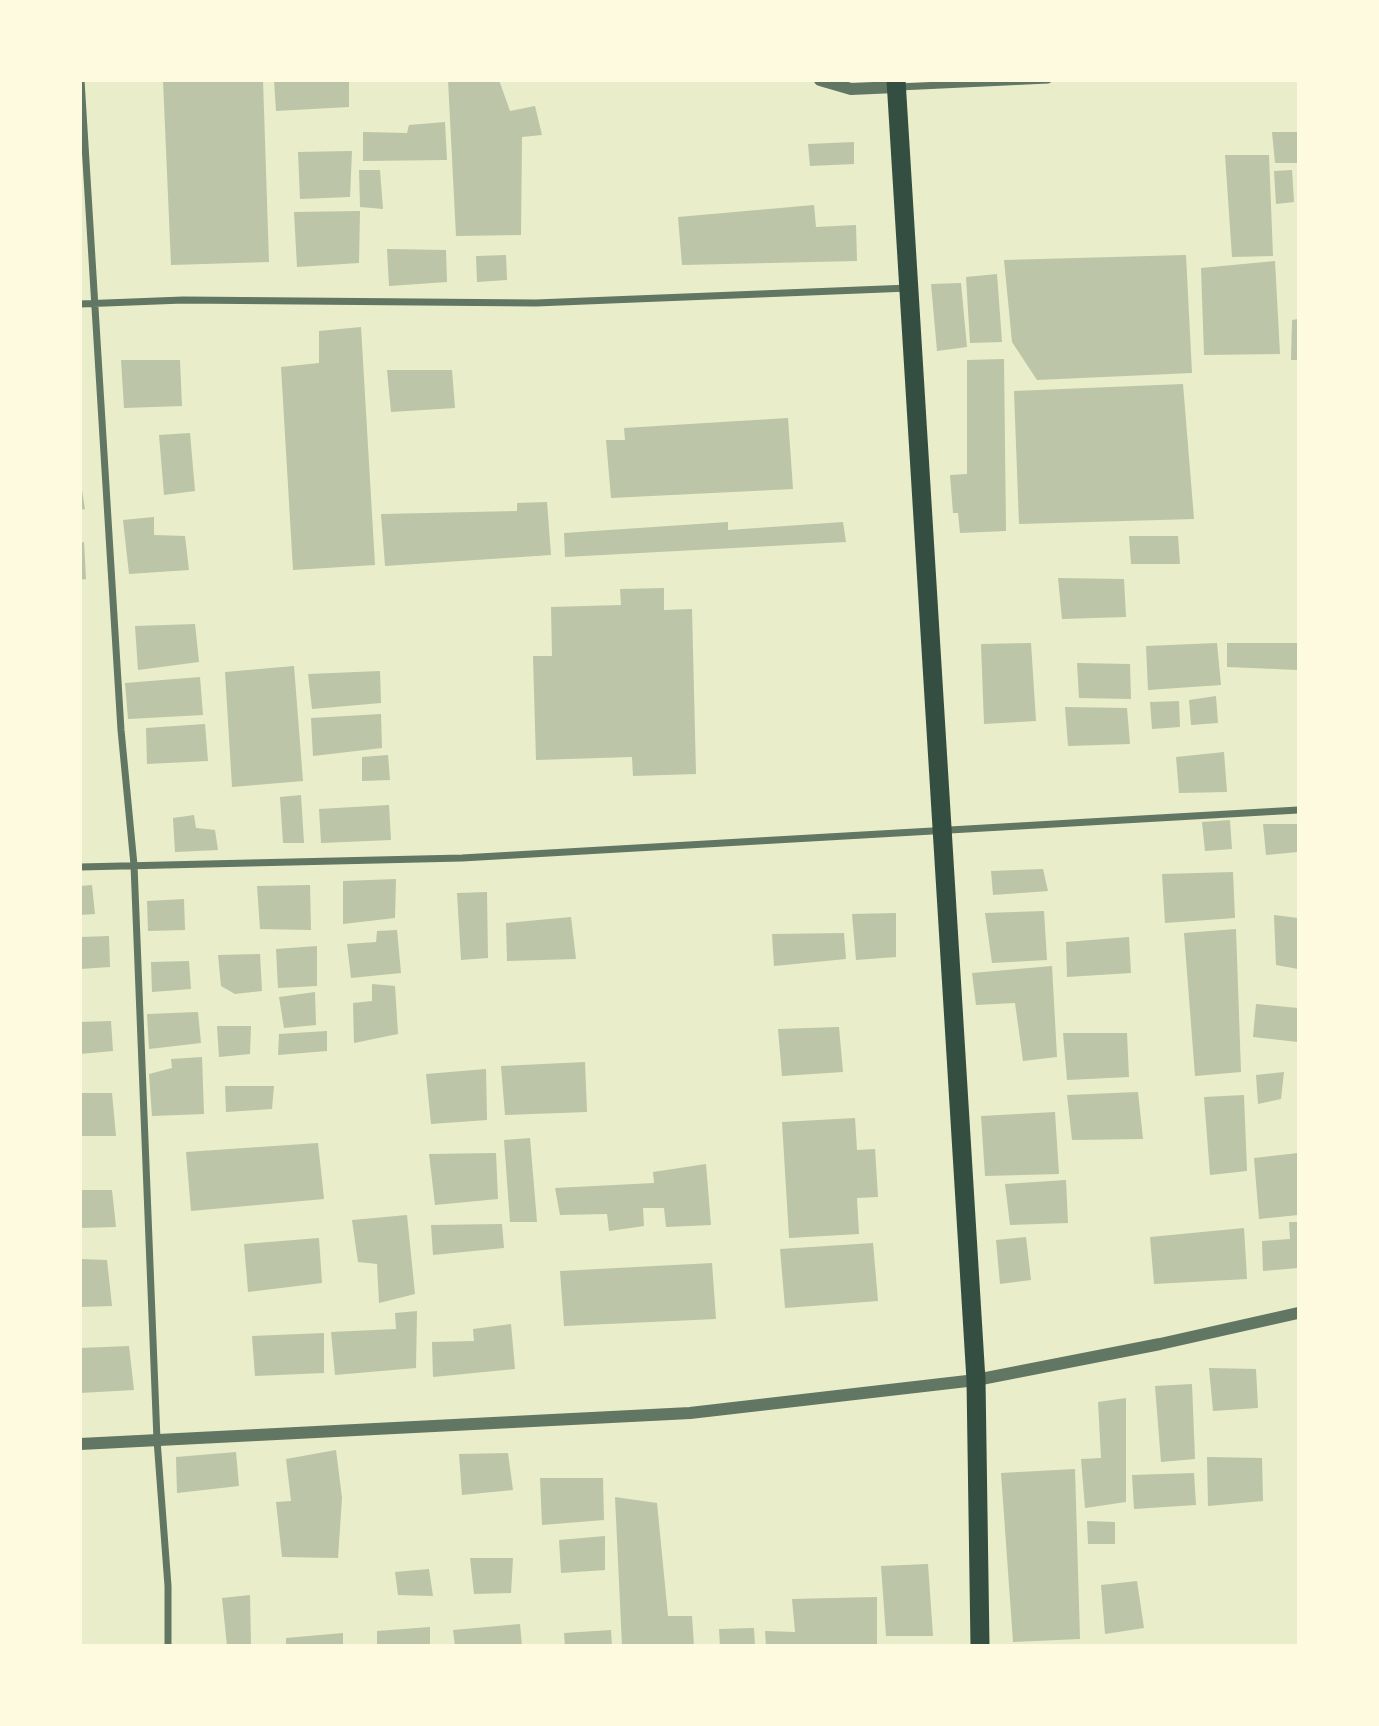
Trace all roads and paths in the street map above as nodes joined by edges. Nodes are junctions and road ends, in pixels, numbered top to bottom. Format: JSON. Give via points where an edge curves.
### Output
{"nodes":[{"id":1,"x":81,"y":80,"type":"edge"},
{"id":2,"x":820,"y":80,"type":"edge"},
{"id":3,"x":1048,"y":80,"type":"edge"},
{"id":4,"x":896,"y":84,"type":"edge"},
{"id":5,"x":909,"y":288,"type":"junction"},
{"id":6,"x":93,"y":303,"type":"junction"},
{"id":7,"x":80,"y":304,"type":"edge"},
{"id":8,"x":1298,"y":810,"type":"edge"},
{"id":9,"x":942,"y":831,"type":"junction"},
{"id":10,"x":134,"y":865,"type":"junction"},
{"id":11,"x":80,"y":867,"type":"edge"},
{"id":12,"x":1298,"y":1313,"type":"edge"},
{"id":13,"x":976,"y":1380,"type":"junction"},
{"id":14,"x":157,"y":1440,"type":"junction"},
{"id":15,"x":80,"y":1444,"type":"edge"},
{"id":16,"x":168,"y":1646,"type":"edge"},
{"id":17,"x":980,"y":1646,"type":"edge"}],
"edges":[{"from":1,"to":6,"type":"street"},
{"from":2,"to":4,"type":"street","via":[[851,89]]},
{"from":3,"to":4,"type":"street"},
{"from":4,"to":5,"type":"highway"},
{"from":5,"to":6,"type":"street","via":[[536,303]]},
{"from":5,"to":9,"type":"highway"},
{"from":6,"to":7,"type":"street"},
{"from":6,"to":10,"type":"street"},
{"from":8,"to":9,"type":"street"},
{"from":9,"to":10,"type":"street","via":[[462,858]]},
{"from":9,"to":13,"type":"highway"},
{"from":10,"to":11,"type":"street"},
{"from":10,"to":14,"type":"street"},
{"from":12,"to":13,"type":"street"},
{"from":13,"to":14,"type":"street","via":[[690,1413]]},
{"from":13,"to":17,"type":"highway"},
{"from":14,"to":15,"type":"street"},
{"from":14,"to":16,"type":"street"}]}
